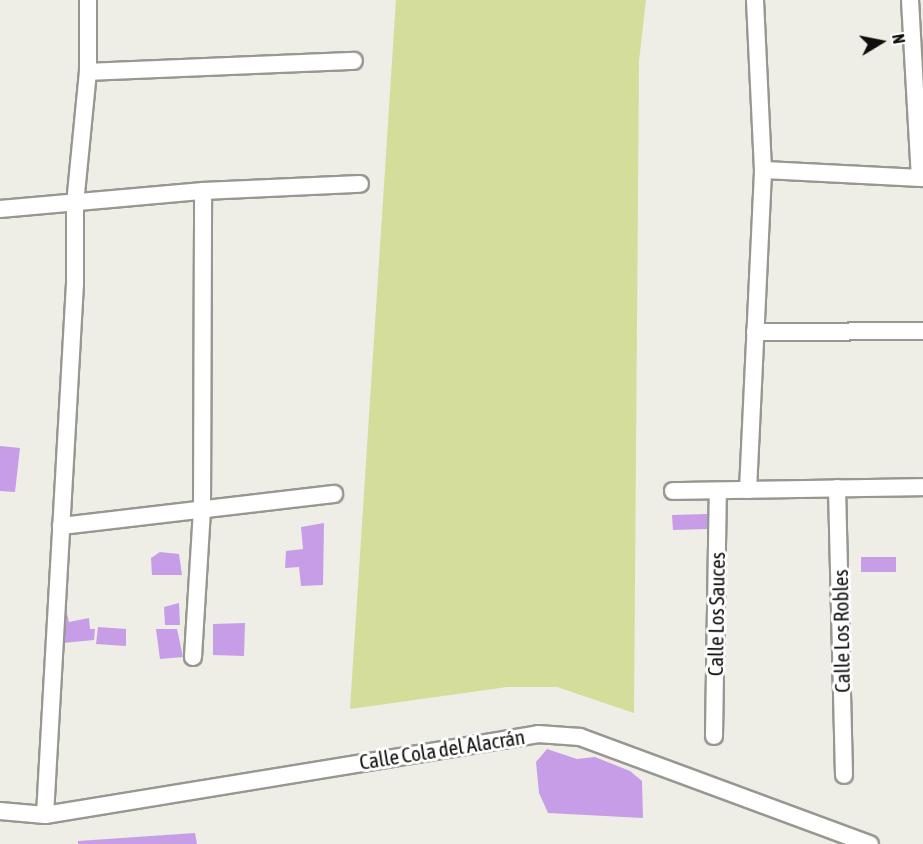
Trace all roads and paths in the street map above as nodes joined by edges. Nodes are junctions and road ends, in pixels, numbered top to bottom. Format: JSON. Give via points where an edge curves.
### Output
{"nodes":[{"id":1,"x":88,"y":0,"type":"edge"},
{"id":2,"x":756,"y":0,"type":"edge"},
{"id":3,"x":910,"y":0,"type":"edge"},
{"id":4,"x":354,"y":61,"type":"dead end"},
{"id":5,"x":88,"y":72,"type":"junction"},
{"id":6,"x":763,"y":170,"type":"junction"},
{"id":7,"x":922,"y":178,"type":"edge"},
{"id":8,"x":360,"y":184,"type":"dead end"},
{"id":9,"x":202,"y":191,"type":"junction"},
{"id":10,"x":75,"y":204,"type":"junction"},
{"id":11,"x":0,"y":209,"type":"edge"},
{"id":12,"x":923,"y":331,"type":"edge"},
{"id":13,"x":755,"y":332,"type":"junction"},
{"id":14,"x":923,"y":487,"type":"edge"},
{"id":15,"x":837,"y":488,"type":"junction"},
{"id":16,"x":748,"y":490,"type":"junction"},
{"id":17,"x":673,"y":491,"type":"dead end"},
{"id":18,"x":718,"y":491,"type":"junction"},
{"id":19,"x":334,"y":494,"type":"dead end"},
{"id":20,"x":201,"y":510,"type":"junction"},
{"id":21,"x":61,"y":526,"type":"junction"},
{"id":22,"x":194,"y":657,"type":"dead end"},
{"id":23,"x":714,"y":736,"type":"dead end"},
{"id":24,"x":844,"y":775,"type":"dead end"},
{"id":25,"x":0,"y":811,"type":"edge"},
{"id":26,"x":45,"y":815,"type":"junction"},
{"id":27,"x":870,"y":844,"type":"edge"}],
"edges":[{"from":1,"to":5,"type":"street"},
{"from":2,"to":6,"type":"street"},
{"from":3,"to":7,"type":"street"},
{"from":4,"to":5,"type":"street"},
{"from":5,"to":10,"type":"street"},
{"from":6,"to":7,"type":"street"},
{"from":6,"to":13,"type":"street"},
{"from":8,"to":9,"type":"street"},
{"from":9,"to":10,"type":"street"},
{"from":9,"to":20,"type":"street"},
{"from":10,"to":11,"type":"street"},
{"from":10,"to":21,"type":"street","via":[[75,284]]},
{"from":12,"to":13,"type":"street"},
{"from":13,"to":16,"type":"street"},
{"from":14,"to":15,"type":"street"},
{"from":15,"to":16,"type":"street"},
{"from":15,"to":24,"type":"street","name":"Calle Los Robles"},
{"from":16,"to":18,"type":"street"},
{"from":17,"to":18,"type":"street"},
{"from":18,"to":23,"type":"street","name":"Calle Los Sauces"},
{"from":19,"to":20,"type":"street"},
{"from":20,"to":21,"type":"street"},
{"from":20,"to":22,"type":"street"},
{"from":21,"to":26,"type":"street"},
{"from":25,"to":26,"type":"street","name":"Calle Cola del Alacrán"},
{"from":26,"to":27,"type":"street","name":"Calle Cola del Alacrán","via":[[538,734],[580,737]]}]}
